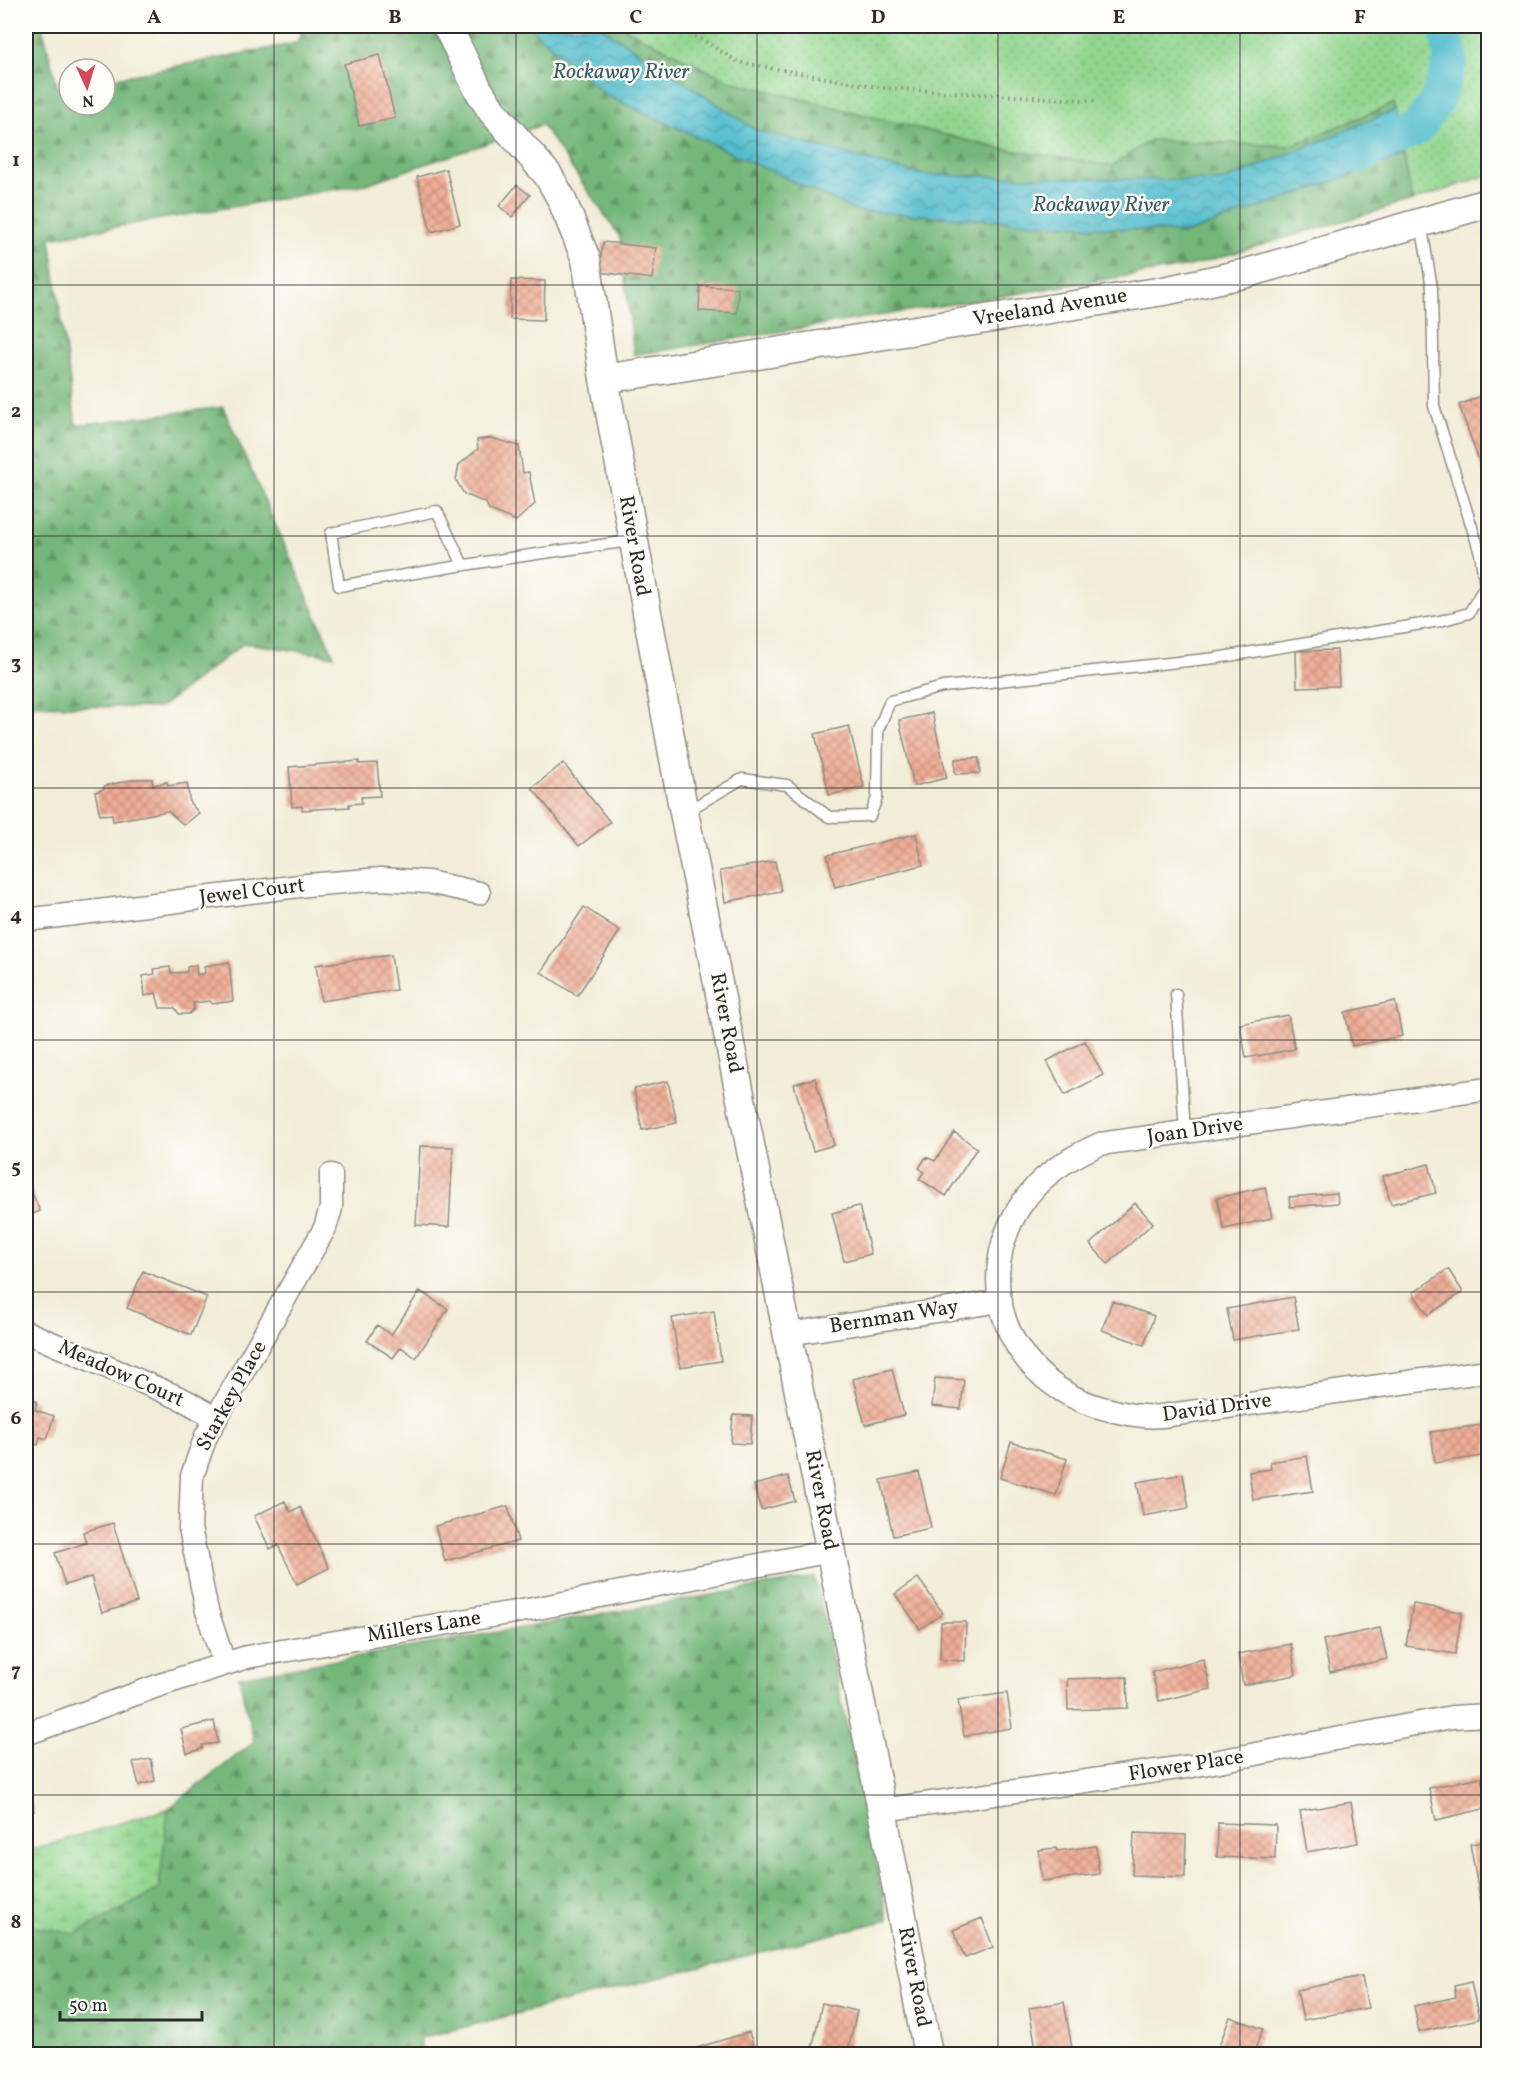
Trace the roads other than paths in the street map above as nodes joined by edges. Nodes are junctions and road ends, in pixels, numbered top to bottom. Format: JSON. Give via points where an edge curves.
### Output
{"nodes":[{"id":1,"x":447,"y":26,"type":"edge"},
{"id":2,"x":1488,"y":202,"type":"edge"},
{"id":3,"x":1421,"y":223,"type":"junction"},
{"id":4,"x":604,"y":379,"type":"junction"},
{"id":5,"x":633,"y":541,"type":"junction"},
{"id":6,"x":463,"y":565,"type":"junction"},
{"id":7,"x":684,"y":813,"type":"junction"},
{"id":8,"x":478,"y":892,"type":"dead end"},
{"id":9,"x":26,"y":920,"type":"edge"},
{"id":10,"x":1176,"y":993,"type":"dead end"},
{"id":11,"x":1488,"y":1089,"type":"edge"},
{"id":12,"x":1185,"y":1132,"type":"junction"},
{"id":13,"x":331,"y":1175,"type":"dead end"},
{"id":14,"x":1001,"y":1301,"type":"junction"},
{"id":15,"x":26,"y":1332,"type":"edge"},
{"id":16,"x":788,"y":1334,"type":"junction"},
{"id":17,"x":1488,"y":1371,"type":"edge"},
{"id":18,"x":216,"y":1418,"type":"junction"},
{"id":19,"x":831,"y":1551,"type":"junction"},
{"id":20,"x":224,"y":1663,"type":"junction"},
{"id":21,"x":1488,"y":1715,"type":"edge"},
{"id":22,"x":26,"y":1734,"type":"edge"},
{"id":23,"x":882,"y":1810,"type":"junction"},
{"id":24,"x":928,"y":2055,"type":"edge"}],
"edges":[{"from":1,"to":4,"type":"street","name":"River Road","via":[[477,89],[532,154],[561,198],[586,259]]},
{"from":2,"to":3,"type":"street","name":"Vreeland Avenue"},
{"from":3,"to":4,"type":"street","name":"Vreeland Avenue","via":[[1247,273],[1164,291]]},
{"from":3,"to":7,"type":"lane","via":[[1432,288],[1434,406],[1480,553],[1485,586],[1470,613],[1216,658],[943,687],[890,701],[878,730],[877,798],[870,816],[829,817],[787,785],[742,779]]},
{"from":4,"to":5,"type":"street","name":"River Road"},
{"from":5,"to":6,"type":"lane"},
{"from":5,"to":7,"type":"street","name":"River Road"},
{"from":6,"to":6,"type":"lane","via":[[339,586],[331,533],[437,511]]},
{"from":7,"to":16,"type":"street","name":"River Road"},
{"from":8,"to":9,"type":"street","name":"Jewel Court","via":[[428,882],[381,879]]},
{"from":10,"to":12,"type":"lane"},
{"from":11,"to":12,"type":"street","name":"Joan Drive"},
{"from":12,"to":14,"type":"street","name":"Joan Drive","via":[[1100,1144],[1054,1169],[1035,1187],[1013,1220],[999,1270]]},
{"from":13,"to":18,"type":"street","name":"Starkey Place","via":[[331,1208],[325,1228]]},
{"from":14,"to":16,"type":"street","name":"Bernman Way"},
{"from":14,"to":17,"type":"street","name":"David Drive","via":[[1016,1346],[1040,1376],[1061,1392],[1136,1416],[1162,1416]]},
{"from":15,"to":18,"type":"street","name":"Meadow Court","via":[[184,1400]]},
{"from":16,"to":19,"type":"street","name":"River Road"},
{"from":18,"to":20,"type":"street","name":"Starkey Place","via":[[192,1476],[190,1528],[207,1611]]},
{"from":19,"to":20,"type":"street","name":"Millers Lane"},
{"from":19,"to":23,"type":"street","name":"River Road"},
{"from":20,"to":22,"type":"street","name":"Millers Lane"},
{"from":21,"to":23,"type":"street","name":"Flower Place","via":[[1452,1717],[1192,1766]]},
{"from":23,"to":24,"type":"street","name":"River Road"}]}
